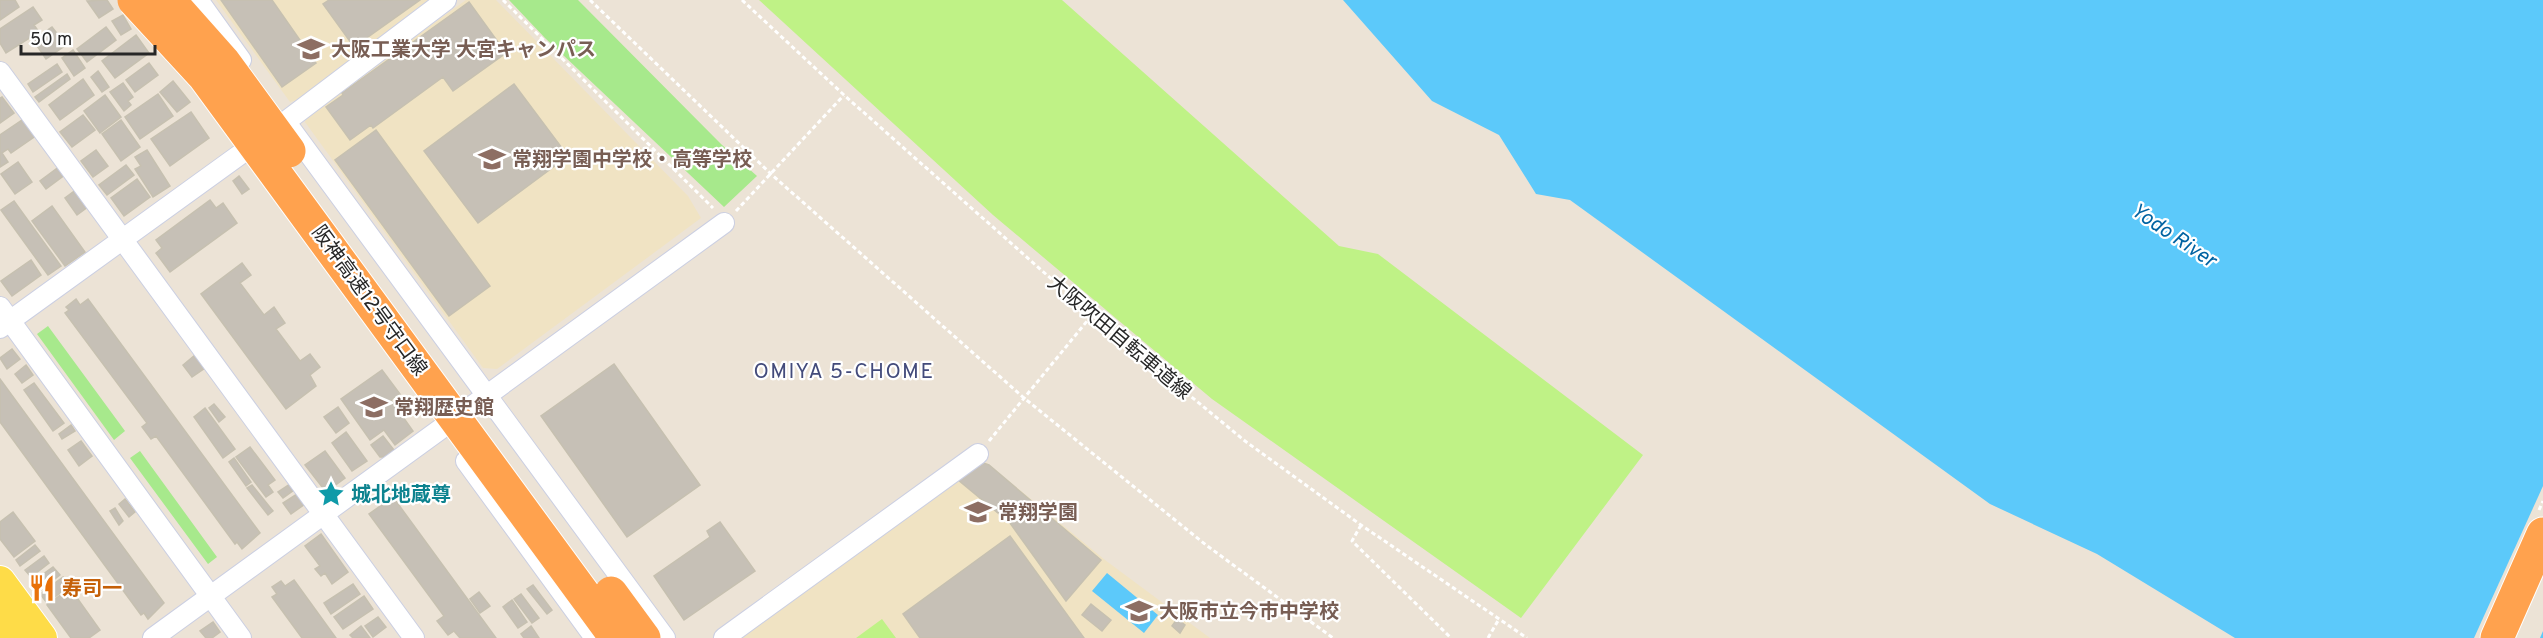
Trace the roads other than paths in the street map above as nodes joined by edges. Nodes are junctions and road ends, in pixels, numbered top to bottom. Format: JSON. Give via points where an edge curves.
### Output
{"nodes":[{"id":1,"x":132,"y":0,"type":"edge"},
{"id":2,"x":169,"y":0,"type":"edge"},
{"id":3,"x":198,"y":0,"type":"edge"},
{"id":4,"x":446,"y":0,"type":"edge"},
{"id":5,"x":0,"y":72,"type":"edge"},
{"id":6,"x":285,"y":122,"type":"junction"},
{"id":7,"x":242,"y":152,"type":"junction"},
{"id":8,"x":719,"y":216,"type":"road end"},
{"id":9,"x":123,"y":240,"type":"junction"},
{"id":10,"x":3,"y":318,"type":"edge"},
{"id":11,"x":485,"y":396,"type":"junction"},
{"id":12,"x":442,"y":429,"type":"junction"},
{"id":13,"x":978,"y":454,"type":"road end"},
{"id":14,"x":323,"y":514,"type":"junction"},
{"id":15,"x":2543,"y":534,"type":"edge"},
{"id":16,"x":0,"y":581,"type":"edge"},
{"id":17,"x":2543,"y":590,"type":"edge"},
{"id":18,"x":210,"y":595,"type":"junction"},
{"id":19,"x":0,"y":619,"type":"edge"},
{"id":20,"x":14,"y":638,"type":"edge"},
{"id":21,"x":42,"y":638,"type":"edge"},
{"id":22,"x":153,"y":638,"type":"edge"},
{"id":23,"x":241,"y":638,"type":"edge"},
{"id":24,"x":414,"y":638,"type":"edge"},
{"id":25,"x":595,"y":638,"type":"edge"},
{"id":26,"x":616,"y":638,"type":"edge"},
{"id":27,"x":644,"y":638,"type":"edge"},
{"id":28,"x":665,"y":638,"type":"edge"},
{"id":29,"x":724,"y":638,"type":"edge"},
{"id":30,"x":2497,"y":638,"type":"edge"},
{"id":31,"x":2522,"y":638,"type":"edge"}],
"edges":[{"from":1,"to":7,"type":"street"},
{"from":1,"to":26,"type":"highway","name":"阪神高速12号守口線","bridge":true,"via":[[154,19],[211,84]]},
{"from":2,"to":27,"type":"highway","name":"阪神高速12号守口線","bridge":true,"via":[[224,62]]},
{"from":3,"to":6,"type":"street"},
{"from":4,"to":6,"type":"street"},
{"from":5,"to":9,"type":"street"},
{"from":6,"to":7,"type":"street"},
{"from":6,"to":11,"type":"street"},
{"from":7,"to":9,"type":"street"},
{"from":7,"to":12,"type":"street"},
{"from":8,"to":11,"type":"street"},
{"from":9,"to":10,"type":"street"},
{"from":9,"to":14,"type":"street"},
{"from":10,"to":18,"type":"street"},
{"from":11,"to":12,"type":"street"},
{"from":11,"to":28,"type":"street"},
{"from":12,"to":14,"type":"street"},
{"from":12,"to":25,"type":"street"},
{"from":13,"to":29,"type":"street"},
{"from":14,"to":18,"type":"street"},
{"from":14,"to":24,"type":"street"},
{"from":15,"to":30,"type":"highway"},
{"from":16,"to":21,"type":"main road"},
{"from":17,"to":31,"type":"highway"},
{"from":18,"to":22,"type":"street"},
{"from":18,"to":23,"type":"street"},
{"from":19,"to":20,"type":"main road"}]}
